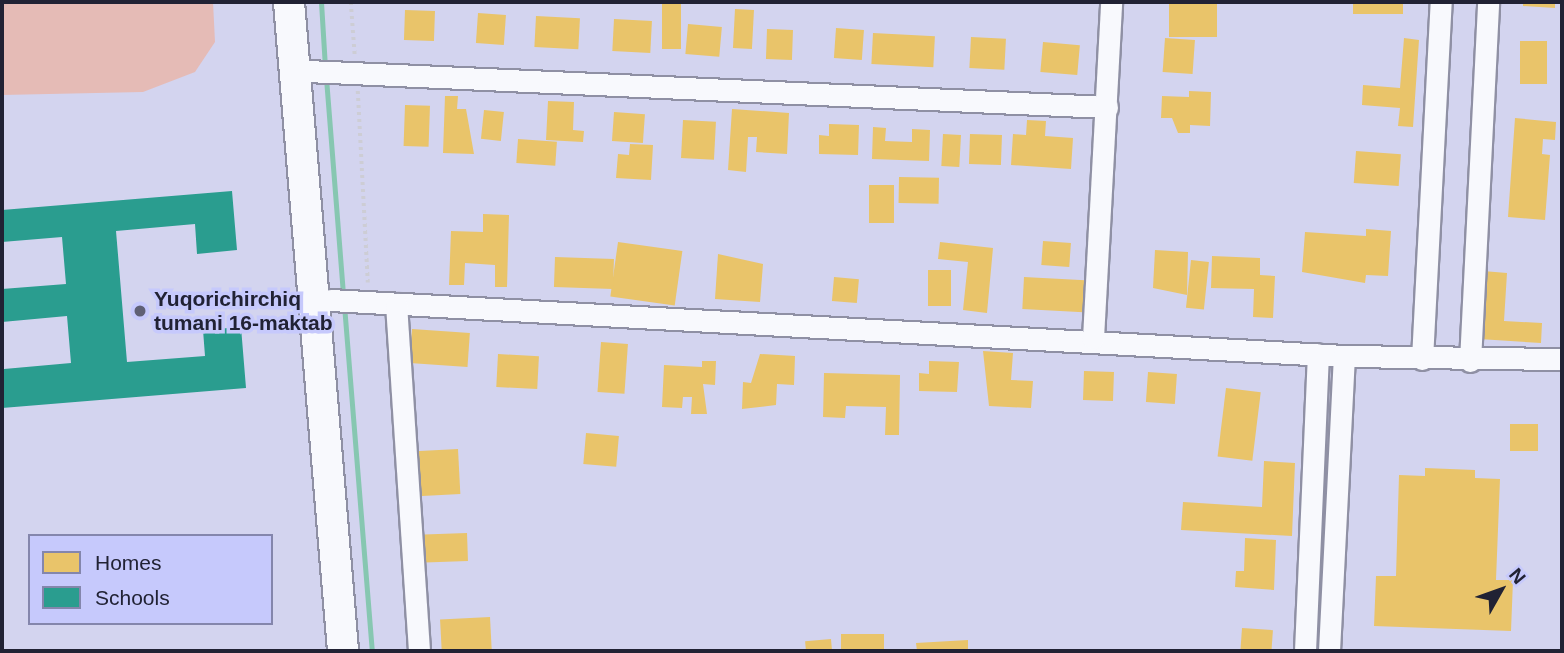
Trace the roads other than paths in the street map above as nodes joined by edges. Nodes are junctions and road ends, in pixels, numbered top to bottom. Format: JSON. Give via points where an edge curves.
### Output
{"nodes":[{"id":1,"x":289,"y":2,"type":"edge"},
{"id":2,"x":303,"y":2,"type":"edge"},
{"id":3,"x":1111,"y":2,"type":"edge"},
{"id":4,"x":1441,"y":2,"type":"edge"},
{"id":5,"x":1488,"y":2,"type":"edge"},
{"id":6,"x":314,"y":71,"type":"junction"},
{"id":7,"x":1107,"y":107,"type":"junction"},
{"id":8,"x":332,"y":300,"type":"junction"},
{"id":9,"x":396,"y":304,"type":"junction"},
{"id":10,"x":1093,"y":338,"type":"junction"},
{"id":11,"x":1318,"y":354,"type":"junction"},
{"id":12,"x":1343,"y":356,"type":"junction"},
{"id":13,"x":1422,"y":359,"type":"junction"},
{"id":14,"x":1562,"y":359,"type":"edge"},
{"id":15,"x":1470,"y":361,"type":"junction"},
{"id":16,"x":343,"y":651,"type":"edge"},
{"id":17,"x":355,"y":651,"type":"edge"},
{"id":18,"x":419,"y":651,"type":"edge"},
{"id":19,"x":1305,"y":651,"type":"edge"},
{"id":20,"x":1329,"y":651,"type":"edge"}],
"edges":[{"from":1,"to":16,"type":"main road"},
{"from":2,"to":6,"type":"main road"},
{"from":3,"to":7,"type":"street"},
{"from":4,"to":13,"type":"street"},
{"from":5,"to":15,"type":"street"},
{"from":6,"to":7,"type":"street"},
{"from":6,"to":8,"type":"main road"},
{"from":7,"to":10,"type":"street"},
{"from":8,"to":9,"type":"street"},
{"from":8,"to":17,"type":"main road"},
{"from":9,"to":10,"type":"street"},
{"from":9,"to":18,"type":"street"},
{"from":10,"to":11,"type":"street"},
{"from":11,"to":12,"type":"street"},
{"from":11,"to":19,"type":"street"},
{"from":12,"to":13,"type":"street"},
{"from":12,"to":20,"type":"street"},
{"from":13,"to":15,"type":"street"},
{"from":14,"to":15,"type":"street"}]}
